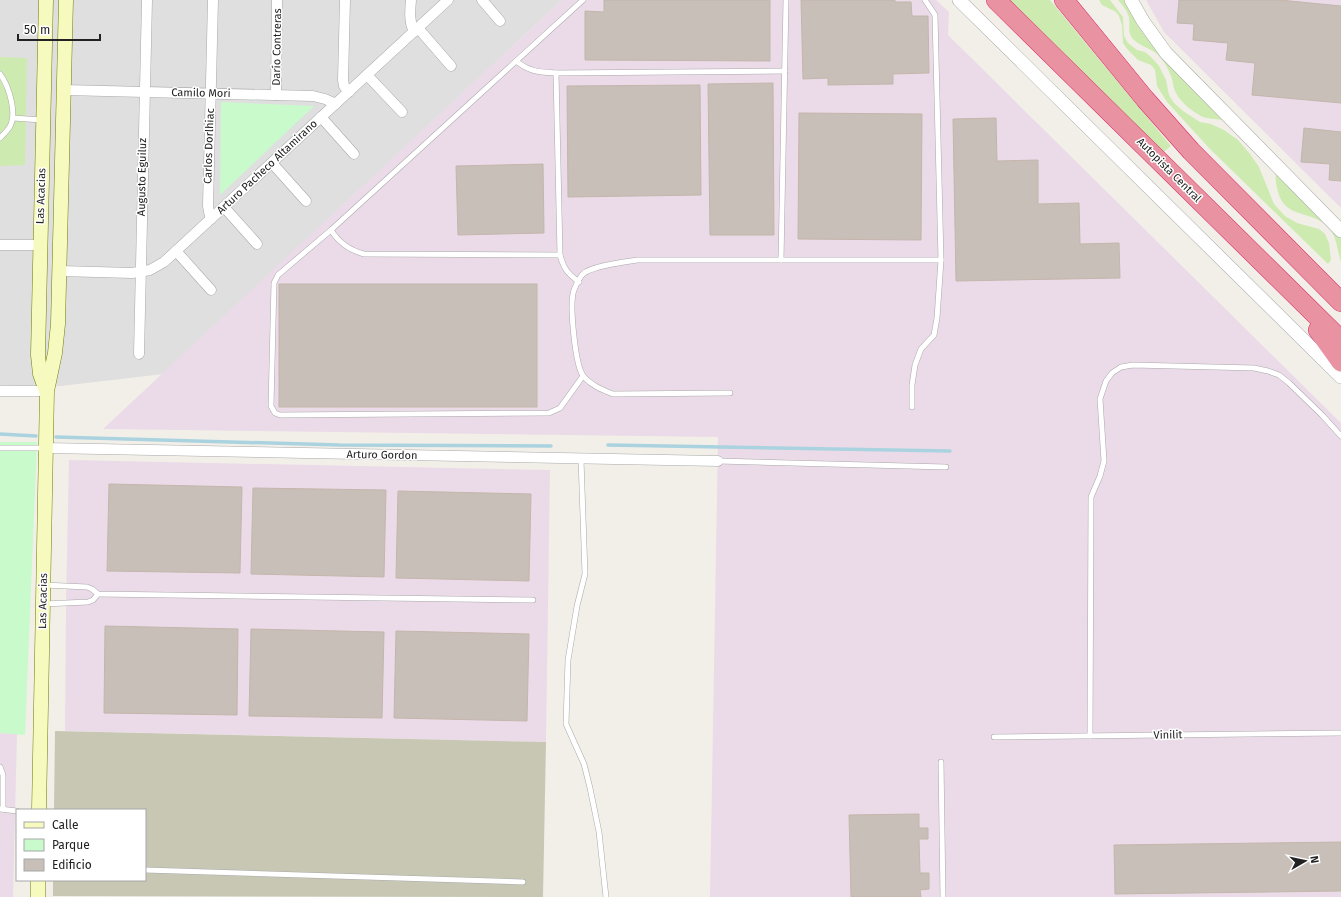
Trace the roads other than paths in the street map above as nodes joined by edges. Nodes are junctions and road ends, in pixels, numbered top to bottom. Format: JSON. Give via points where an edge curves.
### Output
{"nodes":[{"id":1,"x":46,"y":0,"type":"edge"},
{"id":2,"x":66,"y":0,"type":"edge"},
{"id":3,"x":147,"y":0,"type":"edge"},
{"id":4,"x":213,"y":0,"type":"edge"},
{"id":5,"x":277,"y":0,"type":"edge"},
{"id":6,"x":345,"y":0,"type":"edge"},
{"id":7,"x":411,"y":0,"type":"edge"},
{"id":8,"x":448,"y":0,"type":"edge"},
{"id":9,"x":482,"y":0,"type":"edge"},
{"id":10,"x":583,"y":0,"type":"edge"},
{"id":11,"x":786,"y":0,"type":"edge"},
{"id":12,"x":925,"y":0,"type":"edge"},
{"id":13,"x":959,"y":0,"type":"edge"},
{"id":14,"x":996,"y":0,"type":"edge"},
{"id":15,"x":1064,"y":0,"type":"edge"},
{"id":16,"x":1131,"y":0,"type":"edge"},
{"id":17,"x":500,"y":21,"type":"dead end"},
{"id":18,"x":416,"y":30,"type":"junction"},
{"id":19,"x":44,"y":57,"type":"junction"},
{"id":20,"x":65,"y":58,"type":"junction"},
{"id":21,"x":516,"y":61,"type":"junction"},
{"id":22,"x":452,"y":66,"type":"dead end"},
{"id":23,"x":784,"y":71,"type":"junction"},
{"id":24,"x":556,"y":73,"type":"junction"},
{"id":25,"x":0,"y":74,"type":"edge"},
{"id":26,"x":367,"y":75,"type":"junction"},
{"id":27,"x":64,"y":90,"type":"junction"},
{"id":28,"x":144,"y":92,"type":"junction"},
{"id":29,"x":349,"y":92,"type":"junction"},
{"id":30,"x":211,"y":94,"type":"junction"},
{"id":31,"x":276,"y":95,"type":"junction"},
{"id":32,"x":336,"y":104,"type":"junction"},
{"id":33,"x":402,"y":112,"type":"dead end"},
{"id":34,"x":321,"y":117,"type":"junction"},
{"id":35,"x":12,"y":118,"type":"junction"},
{"id":36,"x":44,"y":120,"type":"junction"},
{"id":37,"x":0,"y":138,"type":"edge"},
{"id":38,"x":354,"y":154,"type":"dead end"},
{"id":39,"x":272,"y":163,"type":"junction"},
{"id":40,"x":306,"y":201,"type":"dead end"},
{"id":41,"x":224,"y":207,"type":"junction"},
{"id":42,"x":212,"y":219,"type":"junction"},
{"id":43,"x":331,"y":230,"type":"junction"},
{"id":44,"x":1341,"y":231,"type":"edge"},
{"id":45,"x":257,"y":244,"type":"dead end"},
{"id":46,"x":0,"y":245,"type":"edge"},
{"id":47,"x":40,"y":245,"type":"junction"},
{"id":48,"x":176,"y":251,"type":"junction"},
{"id":49,"x":560,"y":255,"type":"junction"},
{"id":50,"x":781,"y":260,"type":"junction"},
{"id":51,"x":941,"y":260,"type":"junction"},
{"id":52,"x":60,"y":271,"type":"junction"},
{"id":53,"x":140,"y":272,"type":"junction"},
{"id":54,"x":579,"y":282,"type":"junction"},
{"id":55,"x":211,"y":290,"type":"dead end"},
{"id":56,"x":1294,"y":294,"type":"junction"},
{"id":57,"x":1341,"y":302,"type":"edge"},
{"id":58,"x":38,"y":323,"type":"junction"},
{"id":59,"x":58,"y":324,"type":"junction"},
{"id":60,"x":1341,"y":340,"type":"edge"},
{"id":61,"x":139,"y":354,"type":"dead end"},
{"id":62,"x":1341,"y":362,"type":"edge"},
{"id":63,"x":583,"y":376,"type":"junction"},
{"id":64,"x":1341,"y":377,"type":"edge"},
{"id":65,"x":0,"y":391,"type":"edge"},
{"id":66,"x":47,"y":391,"type":"junction"},
{"id":67,"x":730,"y":393,"type":"dead end"},
{"id":68,"x":912,"y":407,"type":"dead end"},
{"id":69,"x":1341,"y":436,"type":"edge"},
{"id":70,"x":0,"y":448,"type":"edge"},
{"id":71,"x":46,"y":448,"type":"junction"},
{"id":72,"x":581,"y":459,"type":"junction"},
{"id":73,"x":718,"y":461,"type":"joint"},
{"id":74,"x":946,"y":467,"type":"dead end"},
{"id":75,"x":43,"y":585,"type":"junction"},
{"id":76,"x":98,"y":594,"type":"junction"},
{"id":77,"x":533,"y":600,"type":"dead end"},
{"id":78,"x":43,"y":604,"type":"junction"},
{"id":79,"x":1341,"y":733,"type":"edge"},
{"id":80,"x":1090,"y":736,"type":"junction"},
{"id":81,"x":994,"y":737,"type":"dead end"},
{"id":82,"x":941,"y":762,"type":"dead end"},
{"id":83,"x":0,"y":767,"type":"edge"},
{"id":84,"x":1,"y":809,"type":"edge"},
{"id":85,"x":39,"y":809,"type":"edge"},
{"id":86,"x":16,"y":811,"type":"edge"},
{"id":87,"x":146,"y":870,"type":"edge"},
{"id":88,"x":38,"y":881,"type":"edge"},
{"id":89,"x":523,"y":882,"type":"dead end"},
{"id":90,"x":36,"y":896,"type":"edge"},
{"id":91,"x":606,"y":897,"type":"edge"},
{"id":92,"x":944,"y":897,"type":"edge"}],
"edges":[{"from":1,"to":19,"type":"main road","name":"Las Acacias"},
{"from":2,"to":20,"type":"main road","name":"Las Acacias"},
{"from":3,"to":28,"type":"street","name":"Augusto Eguiluz"},
{"from":4,"to":30,"type":"street","name":"Carlos Dorlhiac"},
{"from":5,"to":31,"type":"street","name":"Darío Contreras"},
{"from":6,"to":29,"type":"street","via":[[343,80]]},
{"from":7,"to":18,"type":"street","via":[[411,23]]},
{"from":8,"to":18,"type":"street","name":"Arturo Pacheco Altamirano"},
{"from":9,"to":17,"type":"street"},
{"from":10,"to":21,"type":"lane"},
{"from":11,"to":23,"type":"lane"},
{"from":12,"to":51,"type":"lane","via":[[935,15]]},
{"from":13,"to":64,"type":"street"},
{"from":14,"to":56,"type":"highway","name":"Autopista Central"},
{"from":15,"to":57,"type":"highway","via":[[1145,99],[1192,151]]},
{"from":16,"to":44,"type":"street","via":[[1166,53]]},
{"from":18,"to":22,"type":"street"},
{"from":18,"to":26,"type":"street","name":"Arturo Pacheco Altamirano"},
{"from":19,"to":20,"type":"main road","via":[[55,53]]},
{"from":19,"to":36,"type":"main road","name":"Las Acacias"},
{"from":20,"to":27,"type":"main road","name":"Las Acacias"},
{"from":21,"to":24,"type":"lane","via":[[535,72]]},
{"from":21,"to":43,"type":"lane"},
{"from":23,"to":24,"type":"lane"},
{"from":23,"to":50,"type":"lane"},
{"from":24,"to":49,"type":"lane"},
{"from":25,"to":35,"type":"lane","via":[[10,95]]},
{"from":26,"to":29,"type":"street","name":"Arturo Pacheco Altamirano"},
{"from":26,"to":33,"type":"street"},
{"from":27,"to":28,"type":"street","name":"Camilo Mori"},
{"from":27,"to":52,"type":"main road","name":"Las Acacias"},
{"from":28,"to":30,"type":"street","name":"Camilo Mori"},
{"from":28,"to":53,"type":"street","name":"Augusto Eguiluz"},
{"from":29,"to":32,"type":"street","name":"Arturo Pacheco Altamirano"},
{"from":30,"to":31,"type":"street","name":"Camilo Mori"},
{"from":30,"to":42,"type":"street","name":"Carlos Dorlhiac","via":[[208,212]]},
{"from":31,"to":32,"type":"street","name":"Camilo Mori","via":[[319,97]]},
{"from":32,"to":34,"type":"street","name":"Arturo Pacheco Altamirano"},
{"from":34,"to":38,"type":"street"},
{"from":34,"to":39,"type":"street","name":"Arturo Pacheco Altamirano"},
{"from":35,"to":36,"type":"lane"},
{"from":35,"to":37,"type":"lane","via":[[9,128]]},
{"from":36,"to":47,"type":"main road","name":"Las Acacias"},
{"from":39,"to":40,"type":"street"},
{"from":39,"to":41,"type":"street","name":"Arturo Pacheco Altamirano"},
{"from":41,"to":42,"type":"street","name":"Arturo Pacheco Altamirano"},
{"from":41,"to":45,"type":"street"},
{"from":42,"to":48,"type":"street","name":"Arturo Pacheco Altamirano"},
{"from":43,"to":49,"type":"lane","via":[[345,246],[364,254]]},
{"from":43,"to":63,"type":"lane","via":[[278,275],[274,283],[271,406],[274,413],[549,413],[560,408]]},
{"from":46,"to":47,"type":"street"},
{"from":47,"to":58,"type":"main road","name":"Las Acacias"},
{"from":48,"to":53,"type":"street","name":"Arturo Pacheco Altamirano","via":[[159,266]]},
{"from":48,"to":55,"type":"street"},
{"from":49,"to":54,"type":"lane","via":[[564,268]]},
{"from":50,"to":51,"type":"lane"},
{"from":50,"to":54,"type":"lane","via":[[637,260],[606,265],[584,273]]},
{"from":51,"to":68,"type":"lane","via":[[934,335],[922,349],[915,365]]},
{"from":52,"to":53,"type":"street","name":"Arturo Pacheco Altamirano"},
{"from":52,"to":59,"type":"main road","name":"Las Acacias"},
{"from":53,"to":61,"type":"street","name":"Augusto Eguiluz"},
{"from":54,"to":63,"type":"lane","via":[[574,290],[571,313],[576,350]]},
{"from":56,"to":60,"type":"highway","name":"Autopista Central"},
{"from":56,"to":62,"type":"highway"},
{"from":58,"to":59,"type":"main road","via":[[49,327]]},
{"from":58,"to":66,"type":"main road","name":"Las Acacias","via":[[38,364]]},
{"from":59,"to":66,"type":"main road","name":"Las Acacias"},
{"from":63,"to":67,"type":"lane","via":[[596,387],[613,394]]},
{"from":65,"to":66,"type":"street"},
{"from":66,"to":71,"type":"main road","name":"Las Acacias"},
{"from":69,"to":80,"type":"lane","via":[[1289,383],[1268,371],[1254,368],[1133,365],[1121,367],[1112,373],[1100,398],[1104,461],[1091,497]]},
{"from":70,"to":71,"type":"lane"},
{"from":71,"to":72,"type":"street","name":"Arturo Gordon"},
{"from":71,"to":75,"type":"main road","name":"Las Acacias"},
{"from":72,"to":73,"type":"street","name":"Arturo Gordon"},
{"from":72,"to":91,"type":"lane","via":[[585,574],[568,660],[566,724],[584,764],[599,832]]},
{"from":73,"to":74,"type":"lane"},
{"from":75,"to":76,"type":"lane","via":[[87,587]]},
{"from":75,"to":78,"type":"main road","name":"Las Acacias"},
{"from":76,"to":77,"type":"lane"},
{"from":76,"to":78,"type":"lane","via":[[88,602]]},
{"from":78,"to":85,"type":"main road","name":"Las Acacias"},
{"from":79,"to":80,"type":"lane","name":"Vinilit"},
{"from":80,"to":81,"type":"lane","name":"Vinilit"},
{"from":82,"to":92,"type":"lane"},
{"from":83,"to":84,"type":"lane","via":[[3,775]]},
{"from":84,"to":86,"type":"lane"},
{"from":87,"to":89,"type":"lane"},
{"from":88,"to":90,"type":"main road"}]}
